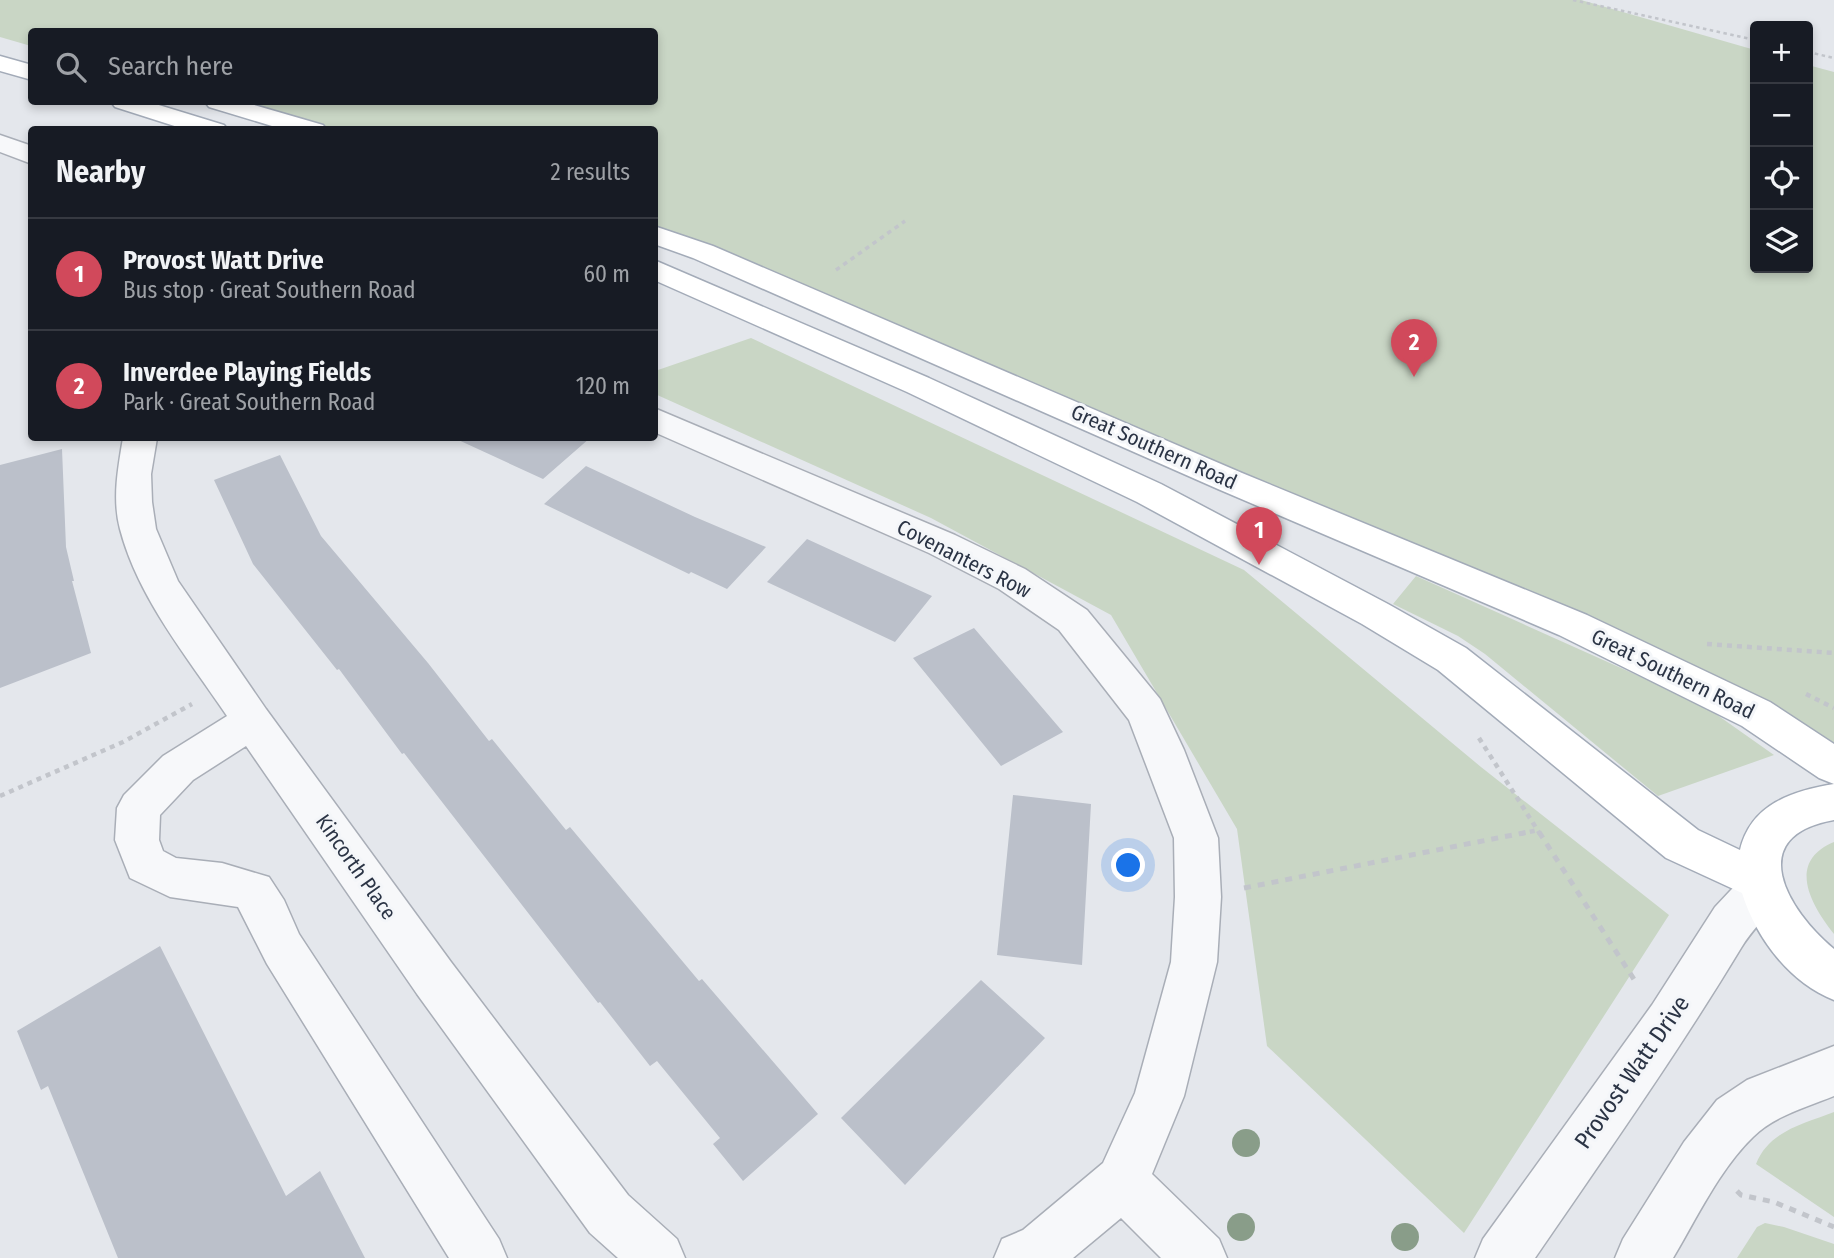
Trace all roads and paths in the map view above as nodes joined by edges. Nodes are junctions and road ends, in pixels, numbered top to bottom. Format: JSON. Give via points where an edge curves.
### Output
{"nodes":[{"id":1,"x":1573,"y":0,"type":"edge"},
{"id":2,"x":1750,"y":39,"type":"edge"},
{"id":3,"x":1813,"y":53,"type":"edge"},
{"id":4,"x":1834,"y":58,"type":"edge"},
{"id":5,"x":0,"y":64,"type":"edge"},
{"id":6,"x":28,"y":72,"type":"edge"},
{"id":7,"x":134,"y":105,"type":"edge"},
{"id":8,"x":228,"y":105,"type":"edge"},
{"id":9,"x":202,"y":126,"type":"edge"},
{"id":10,"x":300,"y":126,"type":"edge"},
{"id":11,"x":0,"y":144,"type":"edge"},
{"id":12,"x":28,"y":154,"type":"edge"},
{"id":13,"x":905,"y":221,"type":"dead end"},
{"id":14,"x":658,"y":236,"type":"edge"},
{"id":15,"x":836,"y":270,"type":"dead end"},
{"id":16,"x":658,"y":271,"type":"edge"},
{"id":17,"x":658,"y":421,"type":"edge"},
{"id":18,"x":140,"y":441,"type":"edge"},
{"id":19,"x":1702,"y":644,"type":"dead end"},
{"id":20,"x":1834,"y":653,"type":"edge"},
{"id":21,"x":241,"y":702,"type":"junction"},
{"id":22,"x":1472,"y":726,"type":"dead end"},
{"id":23,"x":1834,"y":766,"type":"edge"},
{"id":24,"x":0,"y":796,"type":"edge"},
{"id":25,"x":1834,"y":802,"type":"edge"},
{"id":26,"x":1538,"y":830,"type":"junction"},
{"id":27,"x":1762,"y":885,"type":"junction"},
{"id":28,"x":1198,"y":897,"type":"junction"},
{"id":29,"x":1834,"y":978,"type":"edge"},
{"id":30,"x":1629,"y":995,"type":"dead end"},
{"id":31,"x":1834,"y":1071,"type":"edge"},
{"id":32,"x":1702,"y":1160,"type":"junction"},
{"id":33,"x":1122,"y":1182,"type":"junction"},
{"id":34,"x":1834,"y":1227,"type":"edge"},
{"id":35,"x":480,"y":1258,"type":"edge"},
{"id":36,"x":658,"y":1258,"type":"edge"},
{"id":37,"x":1021,"y":1258,"type":"edge"},
{"id":38,"x":1200,"y":1258,"type":"edge"},
{"id":39,"x":1502,"y":1258,"type":"edge"},
{"id":40,"x":1642,"y":1258,"type":"edge"}],
"edges":[{"from":1,"to":2,"type":"path"},
{"from":3,"to":4,"type":"path"},
{"from":5,"to":6,"type":"main road"},
{"from":7,"to":9,"type":"main road"},
{"from":8,"to":10,"type":"main road"},
{"from":11,"to":12,"type":"street"},
{"from":13,"to":15,"type":"path"},
{"from":14,"to":23,"type":"main road","name":"Great Southern Road","via":[[1573,625],[1756,714]]},
{"from":16,"to":27,"type":"main road","name":"Great Southern Road","via":[[1149,493],[1375,614],[1452,659],[1682,844]]},
{"from":17,"to":28,"type":"street","name":"Covenanters Row","via":[[942,544],[1012,579],[1073,620],[1146,711],[1196,838]]},
{"from":18,"to":21,"type":"street","name":"Kincorth Place","via":[[134,474],[138,529],[161,586]]},
{"from":19,"to":20,"type":"path"},
{"from":21,"to":24,"type":"path","via":[[123,742]]},
{"from":21,"to":35,"type":"street","via":[[139,808],[137,840],[146,864],[170,877],[253,891],[283,949]]},
{"from":21,"to":36,"type":"street","name":"Kincorth Place","via":[[434,978],[609,1214]]},
{"from":22,"to":26,"type":"path"},
{"from":25,"to":27,"type":"main road","via":[[1791,811],[1773,824],[1759,863]]},
{"from":26,"to":28,"type":"path"},
{"from":26,"to":30,"type":"path","via":[[1637,984]]},
{"from":27,"to":29,"type":"main road","via":[[1780,925]]},
{"from":27,"to":39,"type":"street","name":"Provost Watt Drive","via":[[1731,922],[1669,1021]]},
{"from":28,"to":33,"type":"street","name":"Covenanters Row","via":[[1194,962],[1159,1096]]},
{"from":31,"to":32,"type":"street","via":[[1765,1098],[1735,1118]]},
{"from":32,"to":34,"type":"path","via":[[1741,1195],[1774,1202]]},
{"from":32,"to":40,"type":"street"},
{"from":33,"to":37,"type":"street","via":[[1041,1250]]},
{"from":33,"to":38,"type":"street"}]}
